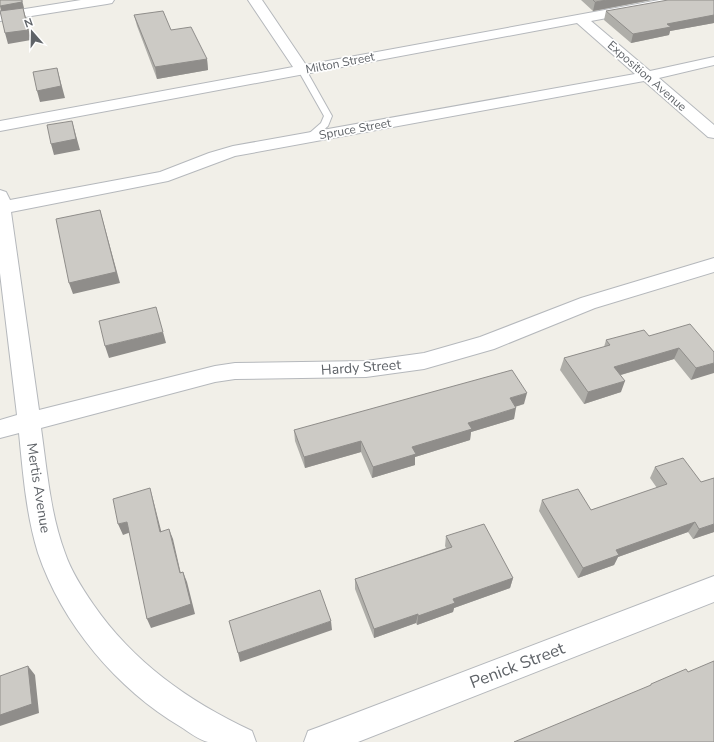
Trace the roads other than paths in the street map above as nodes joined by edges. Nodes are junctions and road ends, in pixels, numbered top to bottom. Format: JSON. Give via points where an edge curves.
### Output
{"nodes":[{"id":1,"x":107,"y":0,"type":"edge"},
{"id":2,"x":255,"y":0,"type":"edge"},
{"id":3,"x":681,"y":0,"type":"edge"},
{"id":4,"x":0,"y":17,"type":"edge"},
{"id":5,"x":580,"y":18,"type":"junction"},
{"id":6,"x":714,"y":61,"type":"edge"},
{"id":7,"x":302,"y":70,"type":"junction"},
{"id":8,"x":648,"y":76,"type":"junction"},
{"id":9,"x":0,"y":126,"type":"edge"},
{"id":10,"x":714,"y":133,"type":"edge"},
{"id":11,"x":310,"y":137,"type":"junction"},
{"id":12,"x":1,"y":204,"type":"edge"},
{"id":13,"x":714,"y":265,"type":"edge"},
{"id":14,"x":29,"y":422,"type":"junction"},
{"id":15,"x":0,"y":429,"type":"edge"},
{"id":16,"x":714,"y":588,"type":"edge"},
{"id":17,"x":241,"y":742,"type":"edge"},
{"id":18,"x":319,"y":742,"type":"edge"}],
"edges":[{"from":1,"to":4,"type":"street"},
{"from":2,"to":7,"type":"street"},
{"from":3,"to":5,"type":"street","name":"Milton Street"},
{"from":5,"to":7,"type":"street","name":"Milton Street"},
{"from":5,"to":8,"type":"street","name":"Exposition Avenue"},
{"from":6,"to":8,"type":"street","name":"Spruce Street"},
{"from":7,"to":9,"type":"street","name":"Milton Street"},
{"from":7,"to":11,"type":"lane","via":[[328,116],[325,124]]},
{"from":8,"to":10,"type":"street","name":"Exposition Avenue"},
{"from":8,"to":11,"type":"street","name":"Spruce Street"},
{"from":11,"to":12,"type":"street","name":"Spruce Street","via":[[214,156],[181,172],[162,177]]},
{"from":12,"to":14,"type":"street","name":"Mertis Avenue"},
{"from":13,"to":14,"type":"street","name":"Hardy Street","via":[[588,303],[486,343],[424,361],[351,370],[255,369],[215,374]]},
{"from":14,"to":15,"type":"street","name":"Hardy Street"},
{"from":14,"to":17,"type":"street","name":"Mertis Avenue","via":[[41,515],[48,543],[73,600],[114,655],[141,680],[177,708],[215,731]]},
{"from":16,"to":18,"type":"street","name":"Penick Street"}]}
